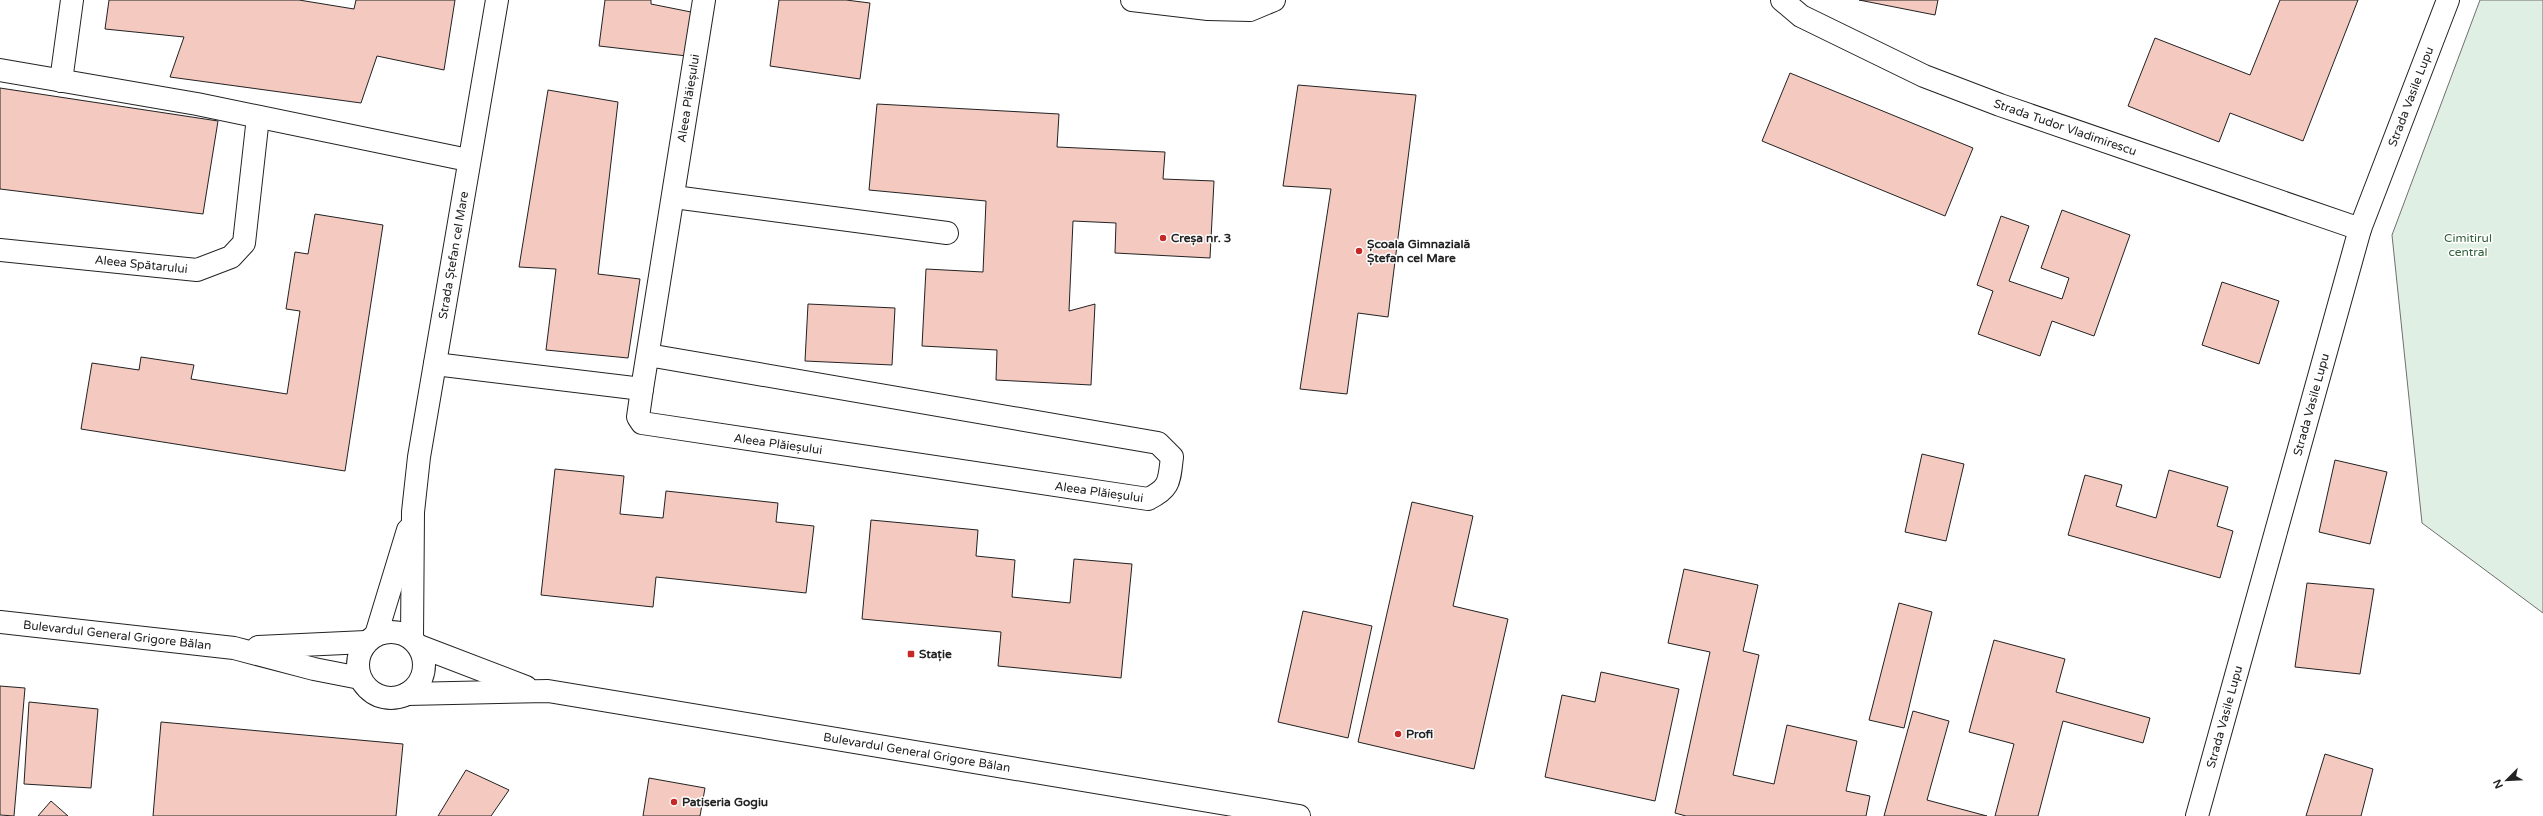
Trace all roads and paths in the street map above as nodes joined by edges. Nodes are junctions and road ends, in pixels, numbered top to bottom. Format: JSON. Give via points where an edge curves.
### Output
{"nodes":[{"id":1,"x":72,"y":0,"type":"edge"},
{"id":2,"x":497,"y":0,"type":"edge"},
{"id":3,"x":704,"y":0,"type":"edge"},
{"id":4,"x":1132,"y":0,"type":"edge"},
{"id":5,"x":1274,"y":0,"type":"edge"},
{"id":6,"x":1782,"y":0,"type":"edge"},
{"id":7,"x":2448,"y":0,"type":"edge"},
{"id":8,"x":1802,"y":8,"type":"edge"},
{"id":9,"x":0,"y":70,"type":"edge"},
{"id":10,"x":61,"y":81,"type":"junction"},
{"id":11,"x":258,"y":117,"type":"junction"},
{"id":12,"x":468,"y":160,"type":"junction"},
{"id":13,"x":674,"y":197,"type":"junction"},
{"id":14,"x":2360,"y":229,"type":"junction"},
{"id":15,"x":947,"y":233,"type":"dead end"},
{"id":16,"x":0,"y":250,"type":"edge"},
{"id":17,"x":648,"y":355,"type":"junction"},
{"id":18,"x":435,"y":364,"type":"junction"},
{"id":19,"x":642,"y":389,"type":"junction"},
{"id":20,"x":414,"y":512,"type":"junction"},
{"id":21,"x":0,"y":622,"type":"edge"},
{"id":22,"x":371,"y":638,"type":"junction"},
{"id":23,"x":416,"y":642,"type":"junction"},
{"id":24,"x":234,"y":648,"type":"junction"},
{"id":25,"x":360,"y":678,"type":"junction"},
{"id":26,"x":534,"y":690,"type":"junction"},
{"id":27,"x":407,"y":694,"type":"junction"},
{"id":28,"x":1299,"y":816,"type":"edge"},
{"id":29,"x":2197,"y":816,"type":"edge"}],
"edges":[{"from":1,"to":10,"type":"street"},
{"from":2,"to":12,"type":"street","name":"Strada Ștefan cel Mare"},
{"from":3,"to":13,"type":"street","name":"Aleea Plăieșului"},
{"from":4,"to":5,"type":"street","via":[[1208,9],[1250,10]]},
{"from":6,"to":8,"type":"street","name":"Strada Tudor Vladimirescu"},
{"from":7,"to":14,"type":"street","name":"Strada Vasile Lupu"},
{"from":8,"to":14,"type":"street","name":"Strada Tudor Vladimirescu","via":[[1924,76],[2000,105]]},
{"from":9,"to":10,"type":"street"},
{"from":10,"to":11,"type":"street"},
{"from":11,"to":12,"type":"street"},
{"from":11,"to":16,"type":"street","name":"Aleea Spătarului","via":[[244,244],[231,257],[197,270]]},
{"from":12,"to":18,"type":"street","name":"Strada Ștefan cel Mare"},
{"from":13,"to":15,"type":"street"},
{"from":13,"to":17,"type":"street","name":"Aleea Plăieșului"},
{"from":14,"to":29,"type":"street","name":"Strada Vasile Lupu"},
{"from":17,"to":19,"type":"street","name":"Aleea Plăieșului"},
{"from":17,"to":19,"type":"street","name":"Aleea Plăieșului","via":[[1158,443],[1172,456],[1169,478],[1163,492],[1148,499],[649,425],[642,423],[638,417]]},
{"from":18,"to":19,"type":"street"},
{"from":18,"to":20,"type":"street","name":"Strada Ștefan cel Mare","via":[[419,457]]},
{"from":20,"to":22,"type":"street","name":"Strada Ștefan cel Mare"},
{"from":20,"to":23,"type":"street","name":"Strada Ștefan cel Mare"},
{"from":21,"to":24,"type":"street","name":"Bulevardul General Grigore Bălan"},
{"from":22,"to":23,"type":"street","via":[[394,631]]},
{"from":22,"to":24,"type":"street","name":"Bulevardul General Grigore Bălan"},
{"from":22,"to":25,"type":"street","via":[[358,659]]},
{"from":23,"to":26,"type":"street","name":"Bulevardul General Grigore Bălan"},
{"from":23,"to":27,"type":"street","via":[[425,668],[423,678]]},
{"from":24,"to":25,"type":"street","name":"Bulevardul General Grigore Bălan"},
{"from":25,"to":27,"type":"street","via":[[375,694],[397,698]]},
{"from":26,"to":27,"type":"street","name":"Bulevardul General Grigore Bălan"},
{"from":26,"to":28,"type":"street","name":"Bulevardul General Grigore Bălan"}]}
